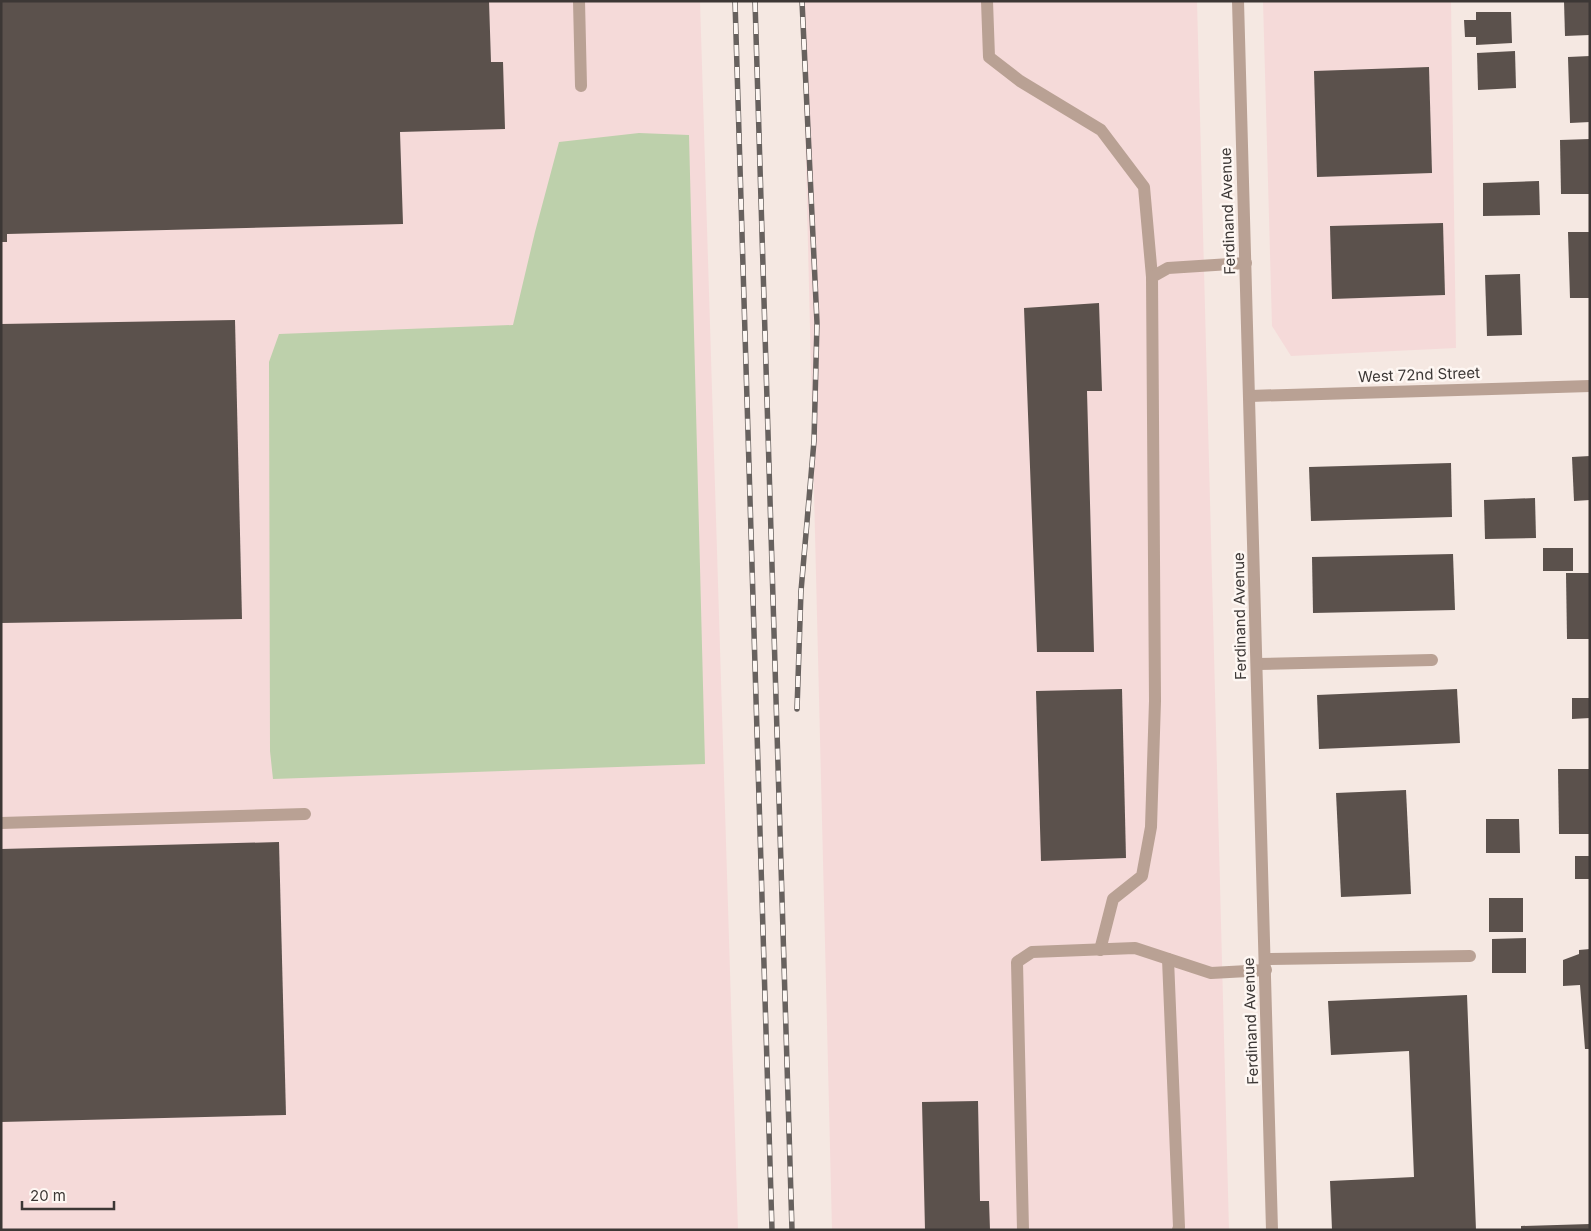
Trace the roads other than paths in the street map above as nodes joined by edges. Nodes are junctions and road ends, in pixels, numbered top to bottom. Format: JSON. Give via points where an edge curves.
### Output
{"nodes":[{"id":1,"x":579,"y":1,"type":"edge"},
{"id":2,"x":987,"y":1,"type":"edge"},
{"id":3,"x":1238,"y":1,"type":"edge"},
{"id":4,"x":581,"y":86,"type":"dead end"},
{"id":5,"x":1246,"y":262,"type":"junction"},
{"id":6,"x":1152,"y":277,"type":"junction"},
{"id":7,"x":1590,"y":386,"type":"edge"},
{"id":8,"x":1250,"y":396,"type":"junction"},
{"id":9,"x":1432,"y":660,"type":"dead end"},
{"id":10,"x":1257,"y":664,"type":"junction"},
{"id":11,"x":305,"y":814,"type":"dead end"},
{"id":12,"x":1,"y":823,"type":"edge"},
{"id":13,"x":1100,"y":950,"type":"junction"},
{"id":14,"x":1470,"y":956,"type":"dead end"},
{"id":15,"x":1168,"y":959,"type":"junction"},
{"id":16,"x":1265,"y":964,"type":"junction"},
{"id":17,"x":1023,"y":1230,"type":"edge"},
{"id":18,"x":1178,"y":1230,"type":"edge"},
{"id":19,"x":1272,"y":1230,"type":"edge"}],
"edges":[{"from":1,"to":4,"type":"street"},
{"from":2,"to":6,"type":"street","via":[[989,57],[1020,81],[1101,130],[1144,187]]},
{"from":3,"to":5,"type":"street","name":"Ferdinand Avenue"},
{"from":5,"to":6,"type":"street","via":[[1168,268]]},
{"from":5,"to":8,"type":"street","name":"Ferdinand Avenue"},
{"from":6,"to":13,"type":"street","via":[[1155,701],[1151,827],[1142,876],[1113,899]]},
{"from":7,"to":8,"type":"street","name":"West 72nd Street"},
{"from":8,"to":10,"type":"street","name":"Ferdinand Avenue"},
{"from":9,"to":10,"type":"street"},
{"from":10,"to":16,"type":"street","name":"Ferdinand Avenue"},
{"from":11,"to":12,"type":"street"},
{"from":13,"to":15,"type":"street","via":[[1136,948]]},
{"from":13,"to":17,"type":"street","via":[[1032,952],[1017,962]]},
{"from":14,"to":16,"type":"street"},
{"from":15,"to":16,"type":"street","via":[[1212,973]]},
{"from":15,"to":18,"type":"street"},
{"from":16,"to":19,"type":"street","name":"Ferdinand Avenue"}]}
